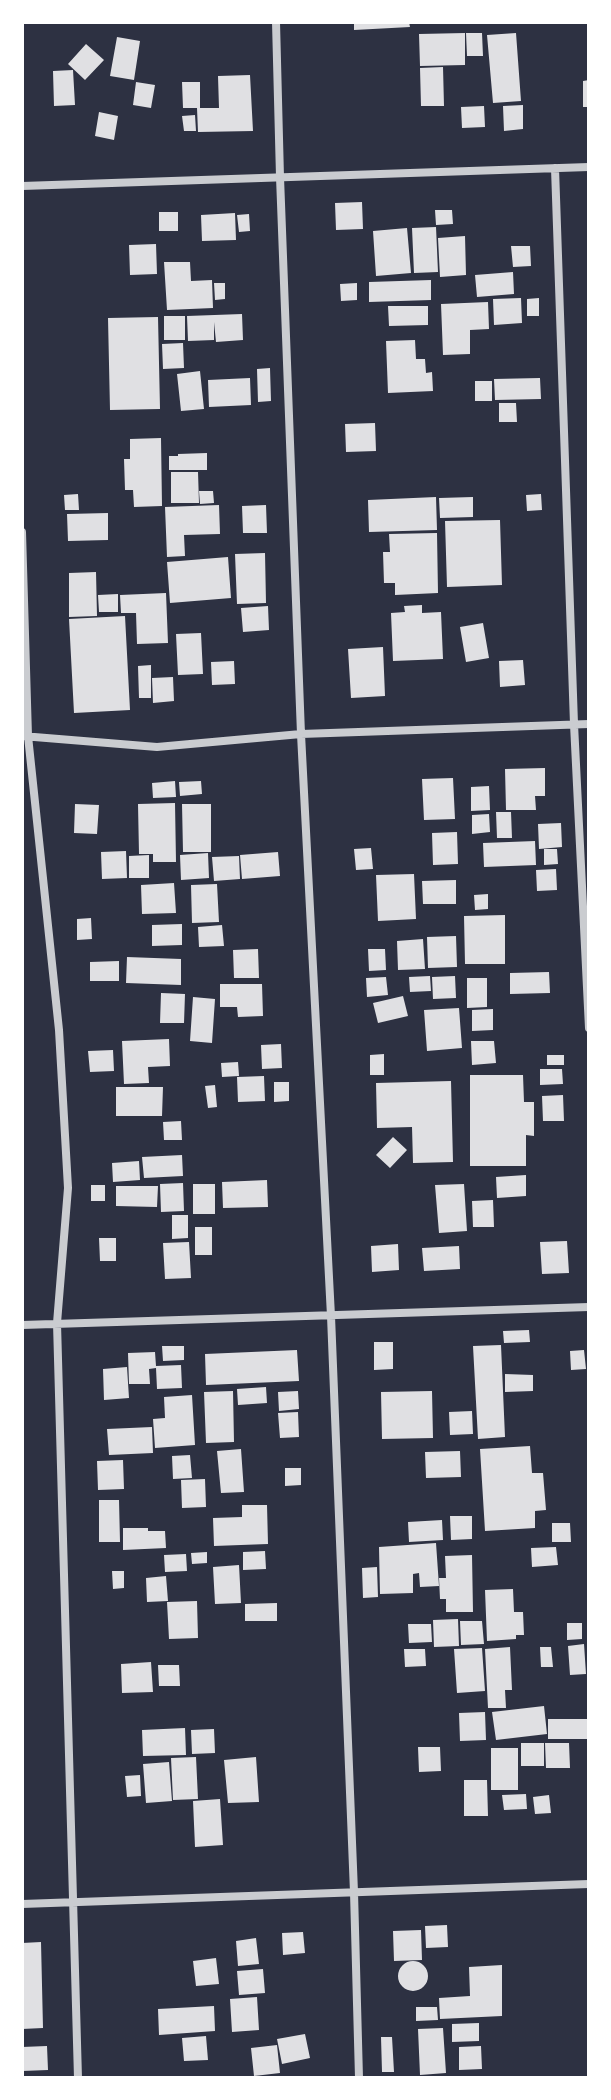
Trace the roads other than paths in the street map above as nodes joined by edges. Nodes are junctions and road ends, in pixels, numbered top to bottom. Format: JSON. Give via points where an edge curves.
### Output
{"nodes":[{"id":1,"x":276,"y":22,"type":"edge"},
{"id":2,"x":589,"y":167,"type":"edge"},
{"id":3,"x":555,"y":168,"type":"junction"},
{"id":4,"x":280,"y":177,"type":"junction"},
{"id":5,"x":22,"y":186,"type":"edge"},
{"id":6,"x":22,"y":532,"type":"edge"},
{"id":7,"x":574,"y":724,"type":"junction"},
{"id":8,"x":589,"y":724,"type":"edge"},
{"id":9,"x":301,"y":734,"type":"junction"},
{"id":10,"x":25,"y":736,"type":"edge"},
{"id":11,"x":589,"y":1028,"type":"edge"},
{"id":12,"x":589,"y":1307,"type":"edge"},
{"id":13,"x":331,"y":1316,"type":"junction"},
{"id":14,"x":57,"y":1323,"type":"junction"},
{"id":15,"x":22,"y":1325,"type":"edge"},
{"id":16,"x":589,"y":1884,"type":"edge"},
{"id":17,"x":354,"y":1892,"type":"junction"},
{"id":18,"x":72,"y":1903,"type":"junction"},
{"id":19,"x":22,"y":1904,"type":"edge"},
{"id":20,"x":78,"y":2078,"type":"edge"},
{"id":21,"x":359,"y":2078,"type":"edge"}],
"edges":[{"from":1,"to":4,"type":"street"},
{"from":2,"to":3,"type":"street"},
{"from":3,"to":4,"type":"street"},
{"from":3,"to":7,"type":"street"},
{"from":4,"to":5,"type":"street"},
{"from":4,"to":9,"type":"street"},
{"from":6,"to":10,"type":"street"},
{"from":7,"to":8,"type":"street"},
{"from":7,"to":9,"type":"street"},
{"from":7,"to":11,"type":"street"},
{"from":9,"to":10,"type":"street","via":[[157,747]]},
{"from":9,"to":13,"type":"street"},
{"from":10,"to":14,"type":"street","via":[[59,1030],[68,1188]]},
{"from":12,"to":13,"type":"street"},
{"from":13,"to":14,"type":"street"},
{"from":13,"to":17,"type":"street"},
{"from":14,"to":15,"type":"street"},
{"from":14,"to":18,"type":"street"},
{"from":16,"to":17,"type":"street"},
{"from":17,"to":18,"type":"street"},
{"from":17,"to":21,"type":"street"},
{"from":18,"to":19,"type":"street"},
{"from":18,"to":20,"type":"street"}]}
